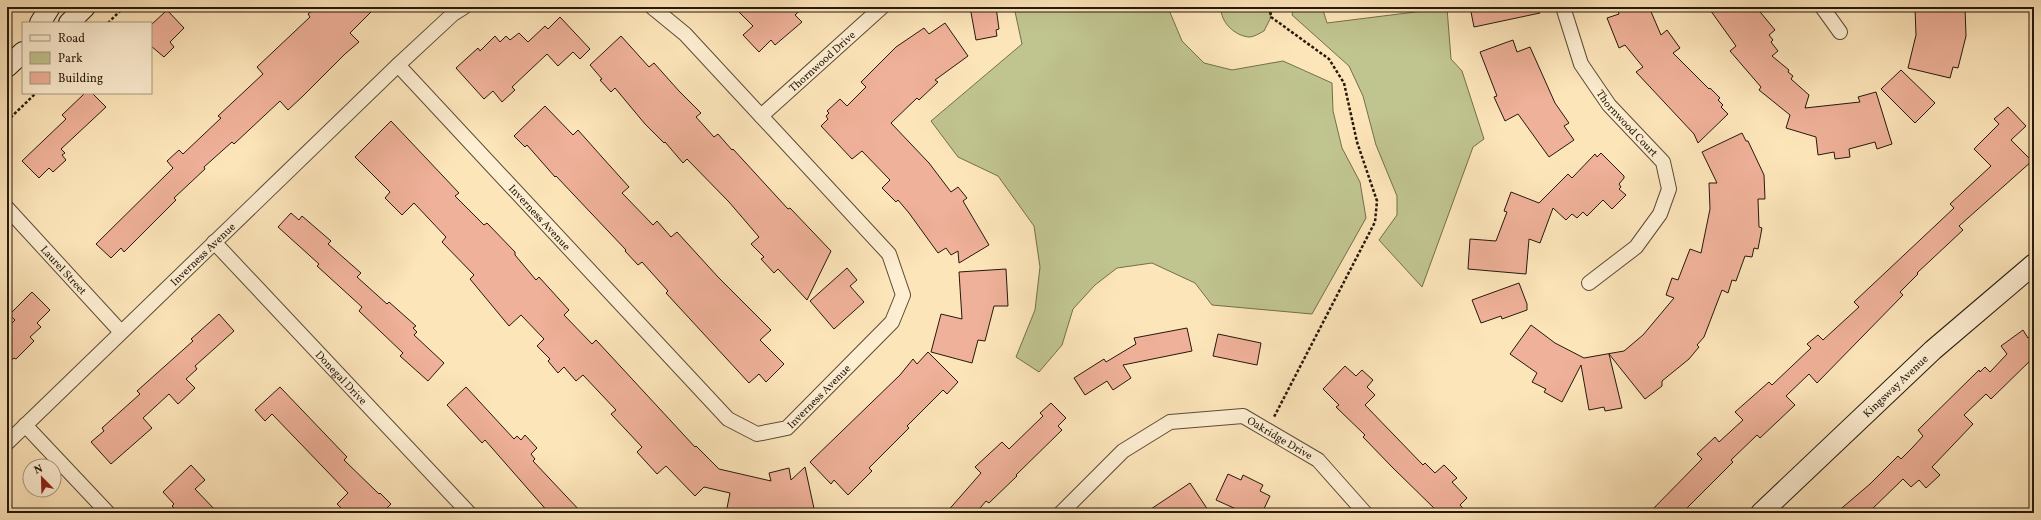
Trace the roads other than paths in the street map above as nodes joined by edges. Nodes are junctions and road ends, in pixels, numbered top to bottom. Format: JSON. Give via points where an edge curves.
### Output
{"nodes":[{"id":1,"x":50,"y":7,"type":"edge"},
{"id":2,"x":85,"y":7,"type":"edge"},
{"id":3,"x":464,"y":7,"type":"edge"},
{"id":4,"x":652,"y":7,"type":"edge"},
{"id":5,"x":882,"y":7,"type":"edge"},
{"id":6,"x":1563,"y":7,"type":"edge"},
{"id":7,"x":1822,"y":7,"type":"edge"},
{"id":8,"x":41,"y":22,"type":"edge"},
{"id":9,"x":69,"y":22,"type":"edge"},
{"id":10,"x":1840,"y":32,"type":"dead end"},
{"id":11,"x":22,"y":53,"type":"edge"},
{"id":12,"x":398,"y":65,"type":"junction"},
{"id":13,"x":7,"y":67,"type":"edge"},
{"id":14,"x":761,"y":116,"type":"junction"},
{"id":15,"x":7,"y":208,"type":"edge"},
{"id":16,"x":214,"y":242,"type":"junction"},
{"id":17,"x":2034,"y":264,"type":"edge"},
{"id":18,"x":1589,"y":283,"type":"dead end"},
{"id":19,"x":120,"y":331,"type":"junction"},
{"id":20,"x":25,"y":425,"type":"junction"},
{"id":21,"x":7,"y":443,"type":"edge"},
{"id":22,"x":108,"y":513,"type":"edge"},
{"id":23,"x":469,"y":513,"type":"edge"},
{"id":24,"x":1061,"y":513,"type":"edge"},
{"id":25,"x":1365,"y":513,"type":"edge"},
{"id":26,"x":1761,"y":513,"type":"edge"}],
"edges":[{"from":1,"to":8,"type":"street"},
{"from":2,"to":9,"type":"street"},
{"from":3,"to":12,"type":"street","name":"Inverness Avenue","via":[[453,14]]},
{"from":4,"to":14,"type":"street","name":"Inverness Avenue","via":[[685,34]]},
{"from":5,"to":14,"type":"street","name":"Thornwood Drive"},
{"from":6,"to":18,"type":"street","name":"Thornwood Court","via":[[1580,64],[1609,105],[1663,162],[1669,189],[1660,214],[1636,247]]},
{"from":7,"to":10,"type":"street"},
{"from":11,"to":13,"type":"street"},
{"from":12,"to":14,"type":"street","name":"Inverness Avenue","via":[[728,420],[757,434],[787,428],[892,322],[903,295],[889,254]]},
{"from":12,"to":16,"type":"street","name":"Inverness Avenue"},
{"from":15,"to":19,"type":"street","name":"Laurel Street"},
{"from":16,"to":19,"type":"street","name":"Inverness Avenue"},
{"from":16,"to":23,"type":"street","name":"Donegal Drive"},
{"from":17,"to":26,"type":"street","name":"Kingsway Avenue","via":[[1933,350]]},
{"from":19,"to":20,"type":"street","name":"Inverness Avenue"},
{"from":20,"to":21,"type":"street","name":"Inverness Avenue"},
{"from":20,"to":22,"type":"street"},
{"from":24,"to":25,"type":"street","name":"Oakridge Drive","via":[[1123,451],[1170,422],[1243,416],[1318,460]]}]}
